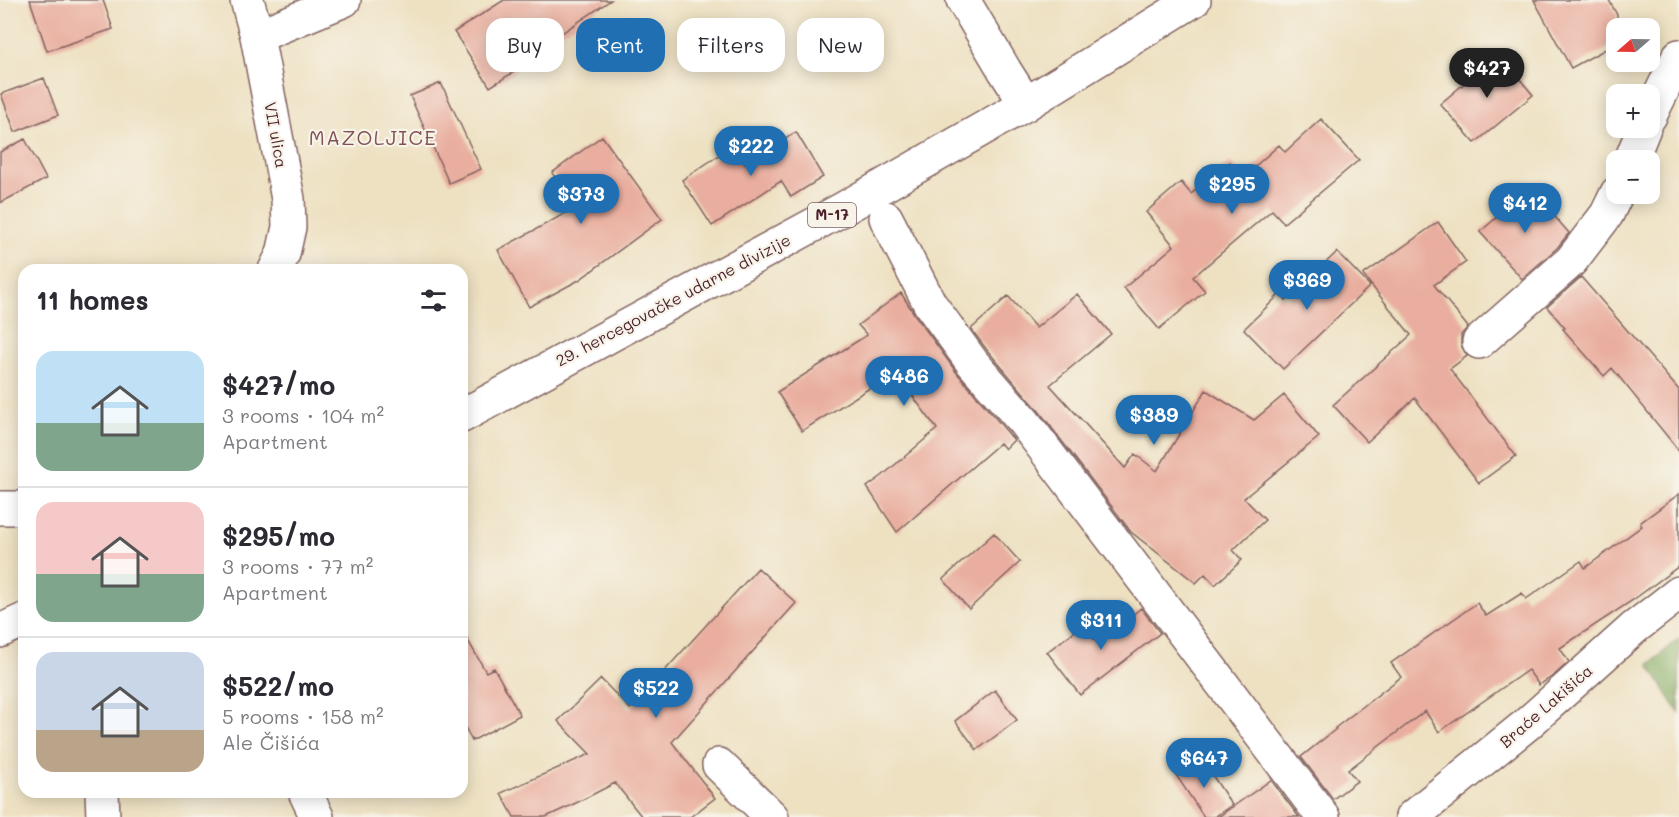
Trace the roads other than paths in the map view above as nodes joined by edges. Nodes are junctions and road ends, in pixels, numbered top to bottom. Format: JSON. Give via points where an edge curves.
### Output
{"nodes":[{"id":1,"x":247,"y":0,"type":"edge"},
{"id":2,"x":344,"y":0,"type":"edge"},
{"id":3,"x":963,"y":0,"type":"edge"},
{"id":4,"x":1194,"y":0,"type":"edge"},
{"id":5,"x":257,"y":36,"type":"junction"},
{"id":6,"x":1679,"y":56,"type":"edge"},
{"id":7,"x":1660,"y":95,"type":"edge"},
{"id":8,"x":1026,"y":104,"type":"junction"},
{"id":9,"x":1612,"y":204,"type":"edge"},
{"id":10,"x":886,"y":218,"type":"dead end"},
{"id":11,"x":278,"y":264,"type":"edge"},
{"id":12,"x":1479,"y":342,"type":"dead end"},
{"id":13,"x":468,"y":413,"type":"edge"},
{"id":14,"x":0,"y":508,"type":"edge"},
{"id":15,"x":18,"y":508,"type":"edge"},
{"id":16,"x":1679,"y":593,"type":"edge"},
{"id":17,"x":18,"y":623,"type":"edge"},
{"id":18,"x":0,"y":631,"type":"edge"},
{"id":19,"x":719,"y":765,"type":"dead end"},
{"id":20,"x":102,"y":798,"type":"edge"},
{"id":21,"x":308,"y":798,"type":"edge"},
{"id":22,"x":103,"y":817,"type":"edge"},
{"id":23,"x":317,"y":817,"type":"edge"},
{"id":24,"x":772,"y":817,"type":"edge"},
{"id":25,"x":1323,"y":817,"type":"edge"},
{"id":26,"x":1412,"y":817,"type":"edge"}],
"edges":[{"from":1,"to":5,"type":"street","name":"VII ulica"},
{"from":2,"to":5,"type":"street"},
{"from":3,"to":8,"type":"street"},
{"from":4,"to":8,"type":"street","name":"29. hercegovačke udarne divizije","number":"M-17"},
{"from":5,"to":11,"type":"street","name":"VII ulica","via":[[288,199],[289,227]]},
{"from":6,"to":7,"type":"street"},
{"from":8,"to":13,"type":"street","name":"29. hercegovačke udarne divizije","number":"M-17","via":[[841,210]]},
{"from":9,"to":12,"type":"street","via":[[1571,261]]},
{"from":10,"to":25,"type":"street","via":[[930,304],[972,362],[1024,422]]},
{"from":14,"to":15,"type":"street"},
{"from":16,"to":26,"type":"street","name":"Braće Lakišića"},
{"from":17,"to":18,"type":"street"},
{"from":19,"to":24,"type":"street"},
{"from":20,"to":22,"type":"street"},
{"from":21,"to":23,"type":"street"}]}
